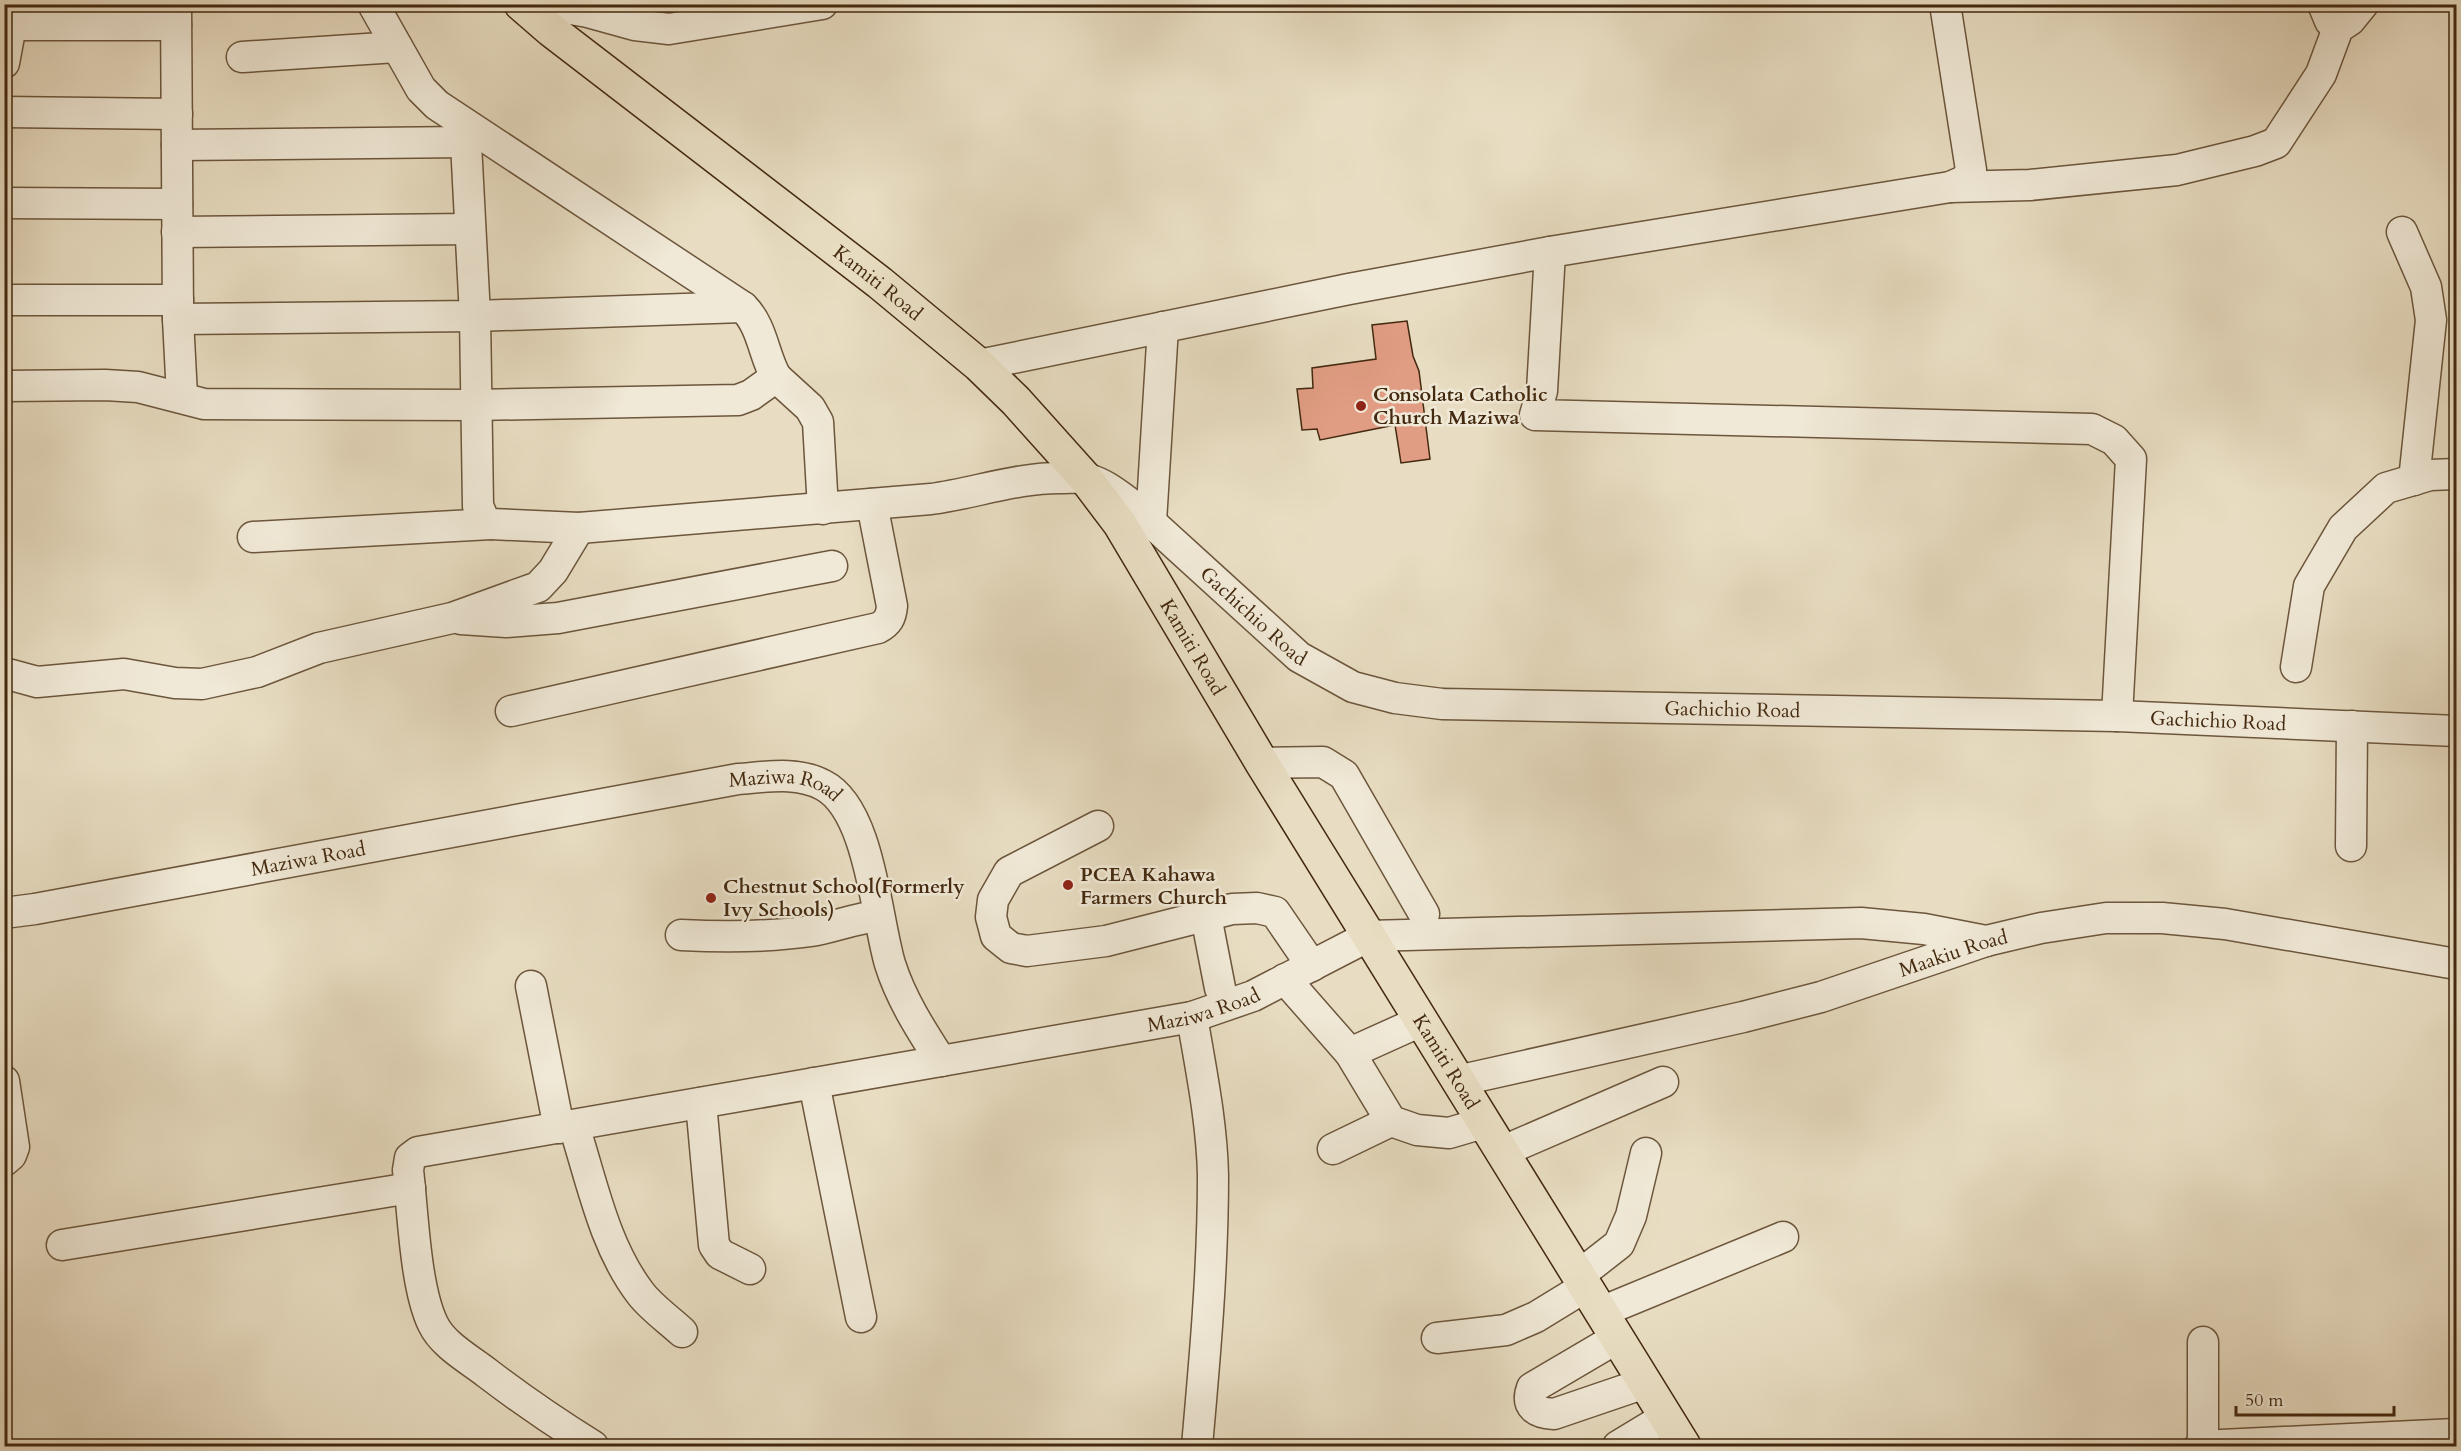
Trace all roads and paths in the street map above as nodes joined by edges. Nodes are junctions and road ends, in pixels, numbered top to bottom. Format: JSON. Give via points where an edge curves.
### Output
{"nodes":[{"id":1,"x":373,"y":4,"type":"edge"},
{"id":2,"x":521,"y":4,"type":"edge"},
{"id":3,"x":541,"y":4,"type":"edge"},
{"id":4,"x":822,"y":4,"type":"edge"},
{"id":5,"x":1945,"y":4,"type":"edge"},
{"id":6,"x":2363,"y":4,"type":"edge"},
{"id":7,"x":13,"y":15,"type":"edge"},
{"id":8,"x":176,"y":15,"type":"edge"},
{"id":9,"x":2331,"y":16,"type":"edge"},
{"id":10,"x":397,"y":47,"type":"junction"},
{"id":11,"x":242,"y":57,"type":"dead end"},
{"id":12,"x":4,"y":63,"type":"edge"},
{"id":13,"x":4,"y":112,"type":"edge"},
{"id":14,"x":177,"y":114,"type":"junction"},
{"id":15,"x":465,"y":133,"type":"junction"},
{"id":16,"x":177,"y":145,"type":"junction"},
{"id":17,"x":1950,"y":187,"type":"junction"},
{"id":18,"x":4,"y":203,"type":"edge"},
{"id":19,"x":177,"y":218,"type":"junction"},
{"id":20,"x":470,"y":229,"type":"junction"},
{"id":21,"x":2402,"y":232,"type":"dead end"},
{"id":22,"x":1550,"y":252,"type":"junction"},
{"id":23,"x":4,"y":300,"type":"edge"},
{"id":24,"x":743,"y":308,"type":"junction"},
{"id":25,"x":178,"y":309,"type":"junction"},
{"id":26,"x":475,"y":316,"type":"junction"},
{"id":27,"x":1163,"y":327,"type":"junction"},
{"id":28,"x":979,"y":365,"type":"junction"},
{"id":29,"x":776,"y":377,"type":"junction"},
{"id":30,"x":4,"y":386,"type":"edge"},
{"id":31,"x":182,"y":396,"type":"junction"},
{"id":32,"x":475,"y":405,"type":"junction"},
{"id":33,"x":2457,"y":474,"type":"edge"},
{"id":34,"x":1086,"y":479,"type":"junction"},
{"id":35,"x":2414,"y":480,"type":"junction"},
{"id":36,"x":872,"y":504,"type":"junction"},
{"id":37,"x":823,"y":509,"type":"junction"},
{"id":38,"x":1151,"y":522,"type":"junction"},
{"id":39,"x":491,"y":524,"type":"junction"},
{"id":40,"x":579,"y":528,"type":"junction"},
{"id":41,"x":253,"y":537,"type":"dead end"},
{"id":42,"x":832,"y":566,"type":"dead end"},
{"id":43,"x":452,"y":618,"type":"junction"},
{"id":44,"x":2296,"y":668,"type":"dead end"},
{"id":45,"x":4,"y":673,"type":"edge"},
{"id":46,"x":511,"y":711,"type":"dead end"},
{"id":47,"x":2117,"y":716,"type":"junction"},
{"id":48,"x":2352,"y":726,"type":"junction"},
{"id":49,"x":2457,"y":731,"type":"edge"},
{"id":50,"x":1262,"y":763,"type":"junction"},
{"id":51,"x":1098,"y":826,"type":"dead end"},
{"id":52,"x":2351,"y":846,"type":"dead end"},
{"id":53,"x":4,"y":913,"type":"edge"},
{"id":54,"x":1424,"y":914,"type":"dead end"},
{"id":55,"x":879,"y":916,"type":"junction"},
{"id":56,"x":1206,"y":916,"type":"junction"},
{"id":57,"x":681,"y":935,"type":"dead end"},
{"id":58,"x":1369,"y":936,"type":"junction"},
{"id":59,"x":1986,"y":941,"type":"junction"},
{"id":60,"x":2457,"y":964,"type":"edge"},
{"id":61,"x":1312,"y":966,"type":"junction"},
{"id":62,"x":1285,"y":979,"type":"junction"},
{"id":63,"x":531,"y":986,"type":"dead end"},
{"id":64,"x":1220,"y":988,"type":"dead end"},
{"id":65,"x":1192,"y":1017,"type":"junction"},
{"id":66,"x":1421,"y":1021,"type":"junction"},
{"id":67,"x":1350,"y":1053,"type":"junction"},
{"id":68,"x":941,"y":1061,"type":"junction"},
{"id":69,"x":4,"y":1081,"type":"edge"},
{"id":70,"x":1458,"y":1081,"type":"junction"},
{"id":71,"x":1663,"y":1082,"type":"dead end"},
{"id":72,"x":814,"y":1083,"type":"junction"},
{"id":73,"x":701,"y":1103,"type":"junction"},
{"id":74,"x":1391,"y":1121,"type":"junction"},
{"id":75,"x":1483,"y":1123,"type":"junction"},
{"id":76,"x":567,"y":1127,"type":"junction"},
{"id":77,"x":1334,"y":1149,"type":"dead end"},
{"id":78,"x":1501,"y":1152,"type":"junction"},
{"id":79,"x":1646,"y":1153,"type":"dead end"},
{"id":80,"x":4,"y":1161,"type":"edge"},
{"id":81,"x":410,"y":1188,"type":"junction"},
{"id":82,"x":1783,"y":1237,"type":"dead end"},
{"id":83,"x":62,"y":1245,"type":"dead end"},
{"id":84,"x":750,"y":1269,"type":"dead end"},
{"id":85,"x":1595,"y":1303,"type":"junction"},
{"id":86,"x":861,"y":1317,"type":"dead end"},
{"id":87,"x":682,"y":1332,"type":"dead end"},
{"id":88,"x":1437,"y":1338,"type":"dead end"},
{"id":89,"x":2203,"y":1342,"type":"dead end"},
{"id":90,"x":1645,"y":1383,"type":"junction"},
{"id":91,"x":1657,"y":1430,"type":"edge"},
{"id":92,"x":2457,"y":1434,"type":"edge"},
{"id":93,"x":592,"y":1446,"type":"edge"},
{"id":94,"x":1197,"y":1446,"type":"edge"},
{"id":95,"x":1618,"y":1446,"type":"edge"},
{"id":96,"x":1684,"y":1446,"type":"edge"},
{"id":97,"x":2201,"y":1446,"type":"edge"}],
"edges":[{"from":1,"to":10,"type":"street"},
{"from":2,"to":28,"type":"main road","name":"Kamiti Road","via":[[880,283]]},
{"from":3,"to":4,"type":"street","via":[[669,29]]},
{"from":5,"to":17,"type":"street","via":[[1971,170],[1966,180]]},
{"from":6,"to":9,"type":"street","via":[[2350,20]]},
{"from":7,"to":8,"type":"street"},
{"from":7,"to":12,"type":"street"},
{"from":8,"to":14,"type":"street"},
{"from":9,"to":17,"type":"street","via":[[2321,74],[2276,143],[2177,170]]},
{"from":10,"to":11,"type":"street"},
{"from":10,"to":15,"type":"street","via":[[421,89]]},
{"from":13,"to":14,"type":"street"},
{"from":14,"to":16,"type":"street"},
{"from":15,"to":16,"type":"street"},
{"from":15,"to":20,"type":"street"},
{"from":15,"to":24,"type":"street"},
{"from":16,"to":19,"type":"street"},
{"from":17,"to":22,"type":"street"},
{"from":18,"to":19,"type":"street"},
{"from":19,"to":20,"type":"street"},
{"from":19,"to":25,"type":"street"},
{"from":20,"to":26,"type":"street"},
{"from":21,"to":35,"type":"street","via":[[2426,287],[2431,320]]},
{"from":22,"to":27,"type":"street"},
{"from":22,"to":47,"type":"street","via":[[1542,392],[1535,415],[2092,429],[2114,440],[2131,459]]},
{"from":23,"to":25,"type":"street"},
{"from":24,"to":26,"type":"street"},
{"from":24,"to":29,"type":"street","via":[[756,321],[767,361]]},
{"from":25,"to":26,"type":"street"},
{"from":25,"to":31,"type":"street"},
{"from":26,"to":32,"type":"street"},
{"from":27,"to":28,"type":"street"},
{"from":27,"to":38,"type":"street"},
{"from":28,"to":34,"type":"main road","name":"Kamiti Road","via":[[1017,401]]},
{"from":29,"to":32,"type":"street","via":[[738,400]]},
{"from":29,"to":37,"type":"street","via":[[810,408],[818,422]]},
{"from":30,"to":31,"type":"street","via":[[105,385]]},
{"from":31,"to":32,"type":"street","via":[[204,404]]},
{"from":32,"to":39,"type":"street","via":[[478,506],[484,520]]},
{"from":33,"to":35,"type":"street"},
{"from":34,"to":36,"type":"street","via":[[1010,482],[956,496]]},
{"from":34,"to":38,"type":"street","name":"Gachichio Road","via":[[1109,488]]},
{"from":34,"to":50,"type":"main road","name":"Kamiti Road","via":[[1120,524]]},
{"from":35,"to":44,"type":"street","via":[[2386,488],[2343,528],[2309,586]]},
{"from":36,"to":37,"type":"street"},
{"from":36,"to":46,"type":"street","via":[[892,606],[885,624]]},
{"from":37,"to":40,"type":"street"},
{"from":38,"to":47,"type":"street","name":"Gachichio Road","via":[[1299,657],[1353,687],[1395,698],[1465,704]]},
{"from":39,"to":40,"type":"street"},
{"from":39,"to":41,"type":"street"},
{"from":40,"to":43,"type":"street","via":[[563,557],[538,586]]},
{"from":42,"to":43,"type":"street","via":[[558,618],[482,622]]},
{"from":43,"to":45,"type":"street","via":[[319,648],[257,672],[202,684],[124,674],[36,682]]},
{"from":47,"to":48,"type":"street","name":"Gachichio Road"},
{"from":48,"to":49,"type":"street","name":"Gachichio Road"},
{"from":48,"to":52,"type":"street"},
{"from":50,"to":54,"type":"street","via":[[1323,762],[1344,775]]},
{"from":50,"to":58,"type":"main road","name":"Kamiti Road"},
{"from":51,"to":56,"type":"street","via":[[1009,872],[993,900],[990,917],[996,936],[1011,948],[1028,951],[1106,941]]},
{"from":53,"to":55,"type":"street","name":"Maziwa Road","via":[[738,779],[794,776],[824,785],[844,802],[860,832]]},
{"from":55,"to":57,"type":"street","via":[[809,931],[719,937]]},
{"from":55,"to":68,"type":"street","name":"Maziwa Road","via":[[902,996]]},
{"from":56,"to":61,"type":"street","via":[[1232,909],[1275,912]]},
{"from":56,"to":64,"type":"street"},
{"from":58,"to":59,"type":"street","via":[[1861,923],[1924,929]]},
{"from":58,"to":61,"type":"street","name":"Maziwa Road"},
{"from":58,"to":66,"type":"main road","name":"Kamiti Road"},
{"from":59,"to":60,"type":"street","name":"Maakiu Road","via":[[2106,918],[2162,918],[2260,930]]},
{"from":59,"to":70,"type":"street","name":"Maakiu Road","via":[[1821,998]]},
{"from":61,"to":62,"type":"street","name":"Maziwa Road"},
{"from":62,"to":65,"type":"street","name":"Maziwa Road","via":[[1253,996]]},
{"from":62,"to":67,"type":"street"},
{"from":63,"to":76,"type":"street"},
{"from":65,"to":68,"type":"street","name":"Maziwa Road"},
{"from":65,"to":94,"type":"street","via":[[1213,1176]]},
{"from":66,"to":67,"type":"street"},
{"from":66,"to":70,"type":"main road","name":"Kamiti Road"},
{"from":67,"to":74,"type":"street"},
{"from":68,"to":72,"type":"street"},
{"from":69,"to":80,"type":"street","via":[[14,1147]]},
{"from":70,"to":75,"type":"main road","name":"Kamiti Road"},
{"from":71,"to":78,"type":"street"},
{"from":72,"to":73,"type":"street"},
{"from":72,"to":86,"type":"street"},
{"from":73,"to":76,"type":"street"},
{"from":73,"to":84,"type":"street","via":[[714,1245],[720,1254]]},
{"from":74,"to":75,"type":"street","via":[[1417,1130],[1449,1133]]},
{"from":74,"to":77,"type":"street"},
{"from":75,"to":78,"type":"main road","name":"Kamiti Road"},
{"from":76,"to":81,"type":"street","via":[[418,1152],[410,1158]]},
{"from":76,"to":87,"type":"street","via":[[621,1260],[641,1294]]},
{"from":78,"to":85,"type":"main road","name":"Kamiti Road"},
{"from":79,"to":85,"type":"street","via":[[1631,1216]]},
{"from":81,"to":83,"type":"street"},
{"from":81,"to":93,"type":"street","via":[[421,1281],[434,1327],[467,1359]]},
{"from":82,"to":85,"type":"street"},
{"from":85,"to":88,"type":"street","via":[[1536,1317],[1506,1330]]},
{"from":85,"to":90,"type":"main road","name":"Kamiti Road"},
{"from":85,"to":90,"type":"street","via":[[1532,1388],[1532,1408],[1554,1414]]},
{"from":89,"to":97,"type":"street"},
{"from":90,"to":91,"type":"main road","name":"Kamiti Road"},
{"from":91,"to":95,"type":"street"},
{"from":91,"to":96,"type":"main road","name":"Kamiti Road"},
{"from":92,"to":97,"type":"street"}]}
